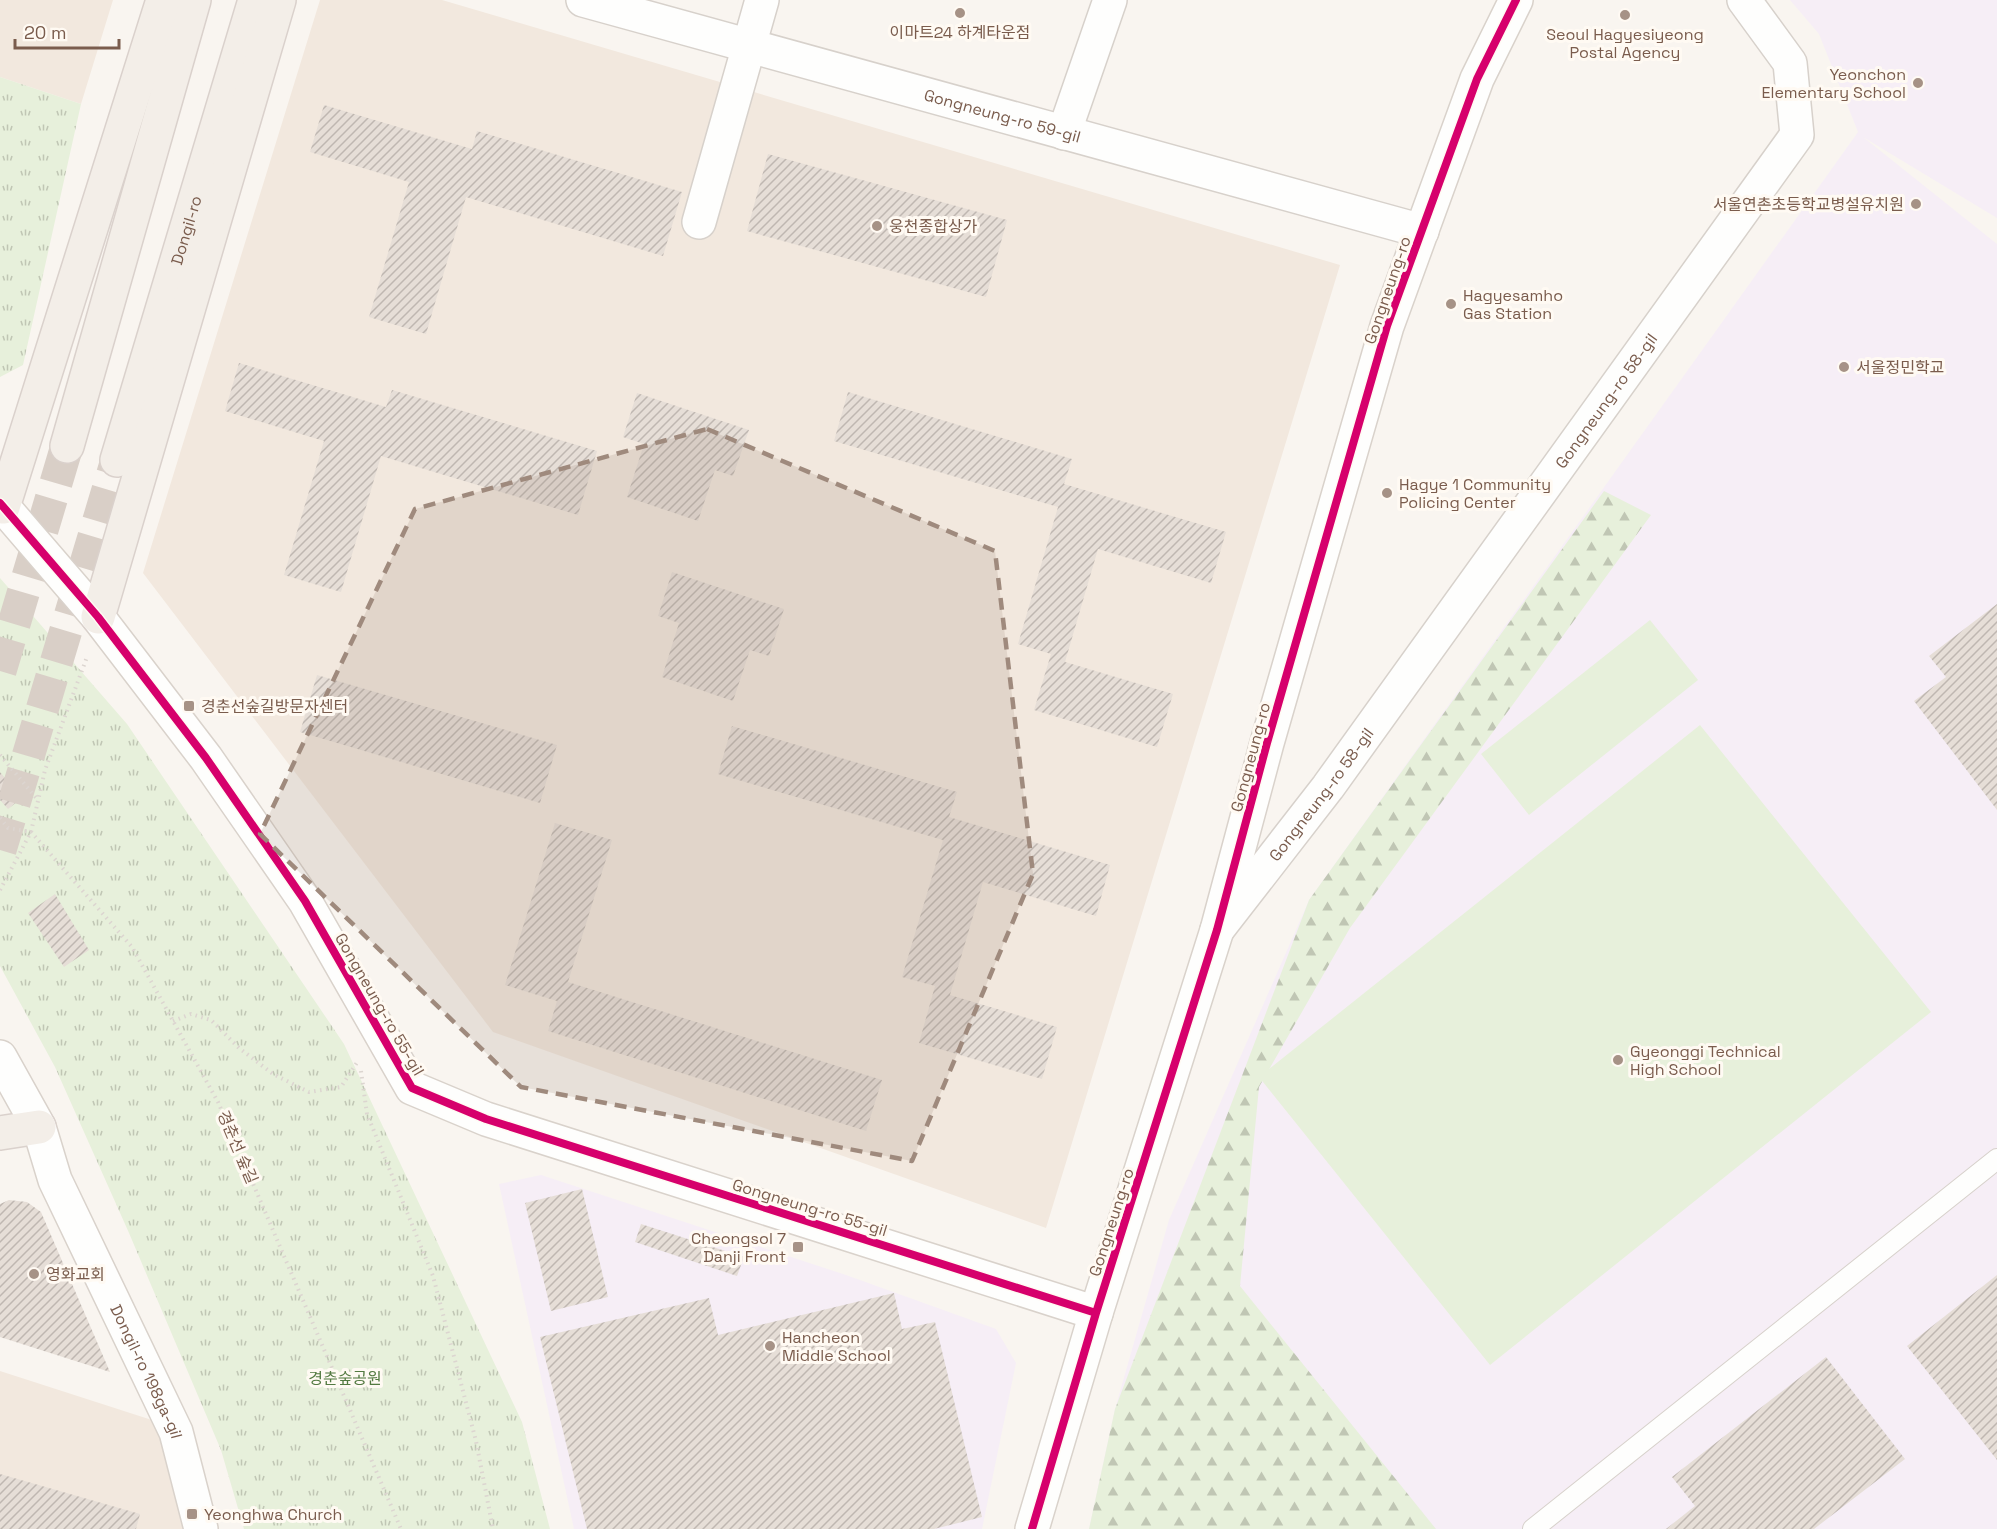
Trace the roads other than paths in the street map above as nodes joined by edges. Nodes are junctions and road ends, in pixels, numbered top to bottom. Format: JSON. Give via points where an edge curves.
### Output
{"nodes":[{"id":1,"x":164,"y":0,"type":"edge"},
{"id":2,"x":194,"y":0,"type":"edge"},
{"id":3,"x":255,"y":0,"type":"edge"},
{"id":4,"x":279,"y":0,"type":"edge"},
{"id":5,"x":583,"y":0,"type":"edge"},
{"id":6,"x":762,"y":0,"type":"edge"},
{"id":7,"x":1110,"y":0,"type":"edge"},
{"id":8,"x":1516,"y":0,"type":"edge"},
{"id":9,"x":1744,"y":0,"type":"edge"},
{"id":10,"x":748,"y":46,"type":"junction"},
{"id":11,"x":1064,"y":133,"type":"junction"},
{"id":12,"x":699,"y":222,"type":"dead end"},
{"id":13,"x":1422,"y":231,"type":"junction"},
{"id":14,"x":67,"y":447,"type":"tunnel mouth"},
{"id":15,"x":117,"y":460,"type":"tunnel mouth"},
{"id":16,"x":2,"y":505,"type":"edge"},
{"id":17,"x":98,"y":617,"type":"junction"},
{"id":18,"x":1217,"y":930,"type":"junction"},
{"id":19,"x":0,"y":1057,"type":"edge"},
{"id":20,"x":39,"y":1127,"type":"junction"},
{"id":21,"x":0,"y":1133,"type":"edge"},
{"id":22,"x":1997,"y":1159,"type":"edge"},
{"id":23,"x":1096,"y":1313,"type":"junction"},
{"id":24,"x":201,"y":1529,"type":"edge"},
{"id":25,"x":1032,"y":1529,"type":"edge"},
{"id":26,"x":1533,"y":1529,"type":"edge"}],
"edges":[{"from":1,"to":16,"type":"main road"},
{"from":2,"to":14,"type":"main road"},
{"from":3,"to":15,"type":"main road","name":"Dongil-ro"},
{"from":4,"to":17,"type":"main road"},
{"from":5,"to":10,"type":"street","name":"Gongneung-ro 59-gil"},
{"from":6,"to":10,"type":"street"},
{"from":7,"to":11,"type":"street"},
{"from":8,"to":13,"type":"street","name":"Gongneung-ro","via":[[1477,80]]},
{"from":9,"to":18,"type":"street","name":"Gongneung-ro 58-gil","via":[[1790,63],[1797,135],[1328,787]]},
{"from":10,"to":11,"type":"street","name":"Gongneung-ro 59-gil"},
{"from":10,"to":12,"type":"street"},
{"from":11,"to":13,"type":"street","name":"Gongneung-ro 59-gil"},
{"from":13,"to":18,"type":"street","name":"Gongneung-ro","via":[[1388,326]]},
{"from":16,"to":17,"type":"street","name":"Gongneung-ro 55-gil"},
{"from":17,"to":23,"type":"street","name":"Gongneung-ro 55-gil","via":[[206,758],[305,901],[412,1088],[486,1119]]},
{"from":18,"to":23,"type":"street","name":"Gongneung-ro"},
{"from":19,"to":20,"type":"street","name":"Dongil-ro 198ga-gil"},
{"from":20,"to":21,"type":"main road"},
{"from":20,"to":24,"type":"street","name":"Dongil-ro 198ga-gil","via":[[55,1180],[176,1432]]},
{"from":22,"to":26,"type":"lane"},
{"from":23,"to":25,"type":"street","name":"Gongneung-ro"}]}
